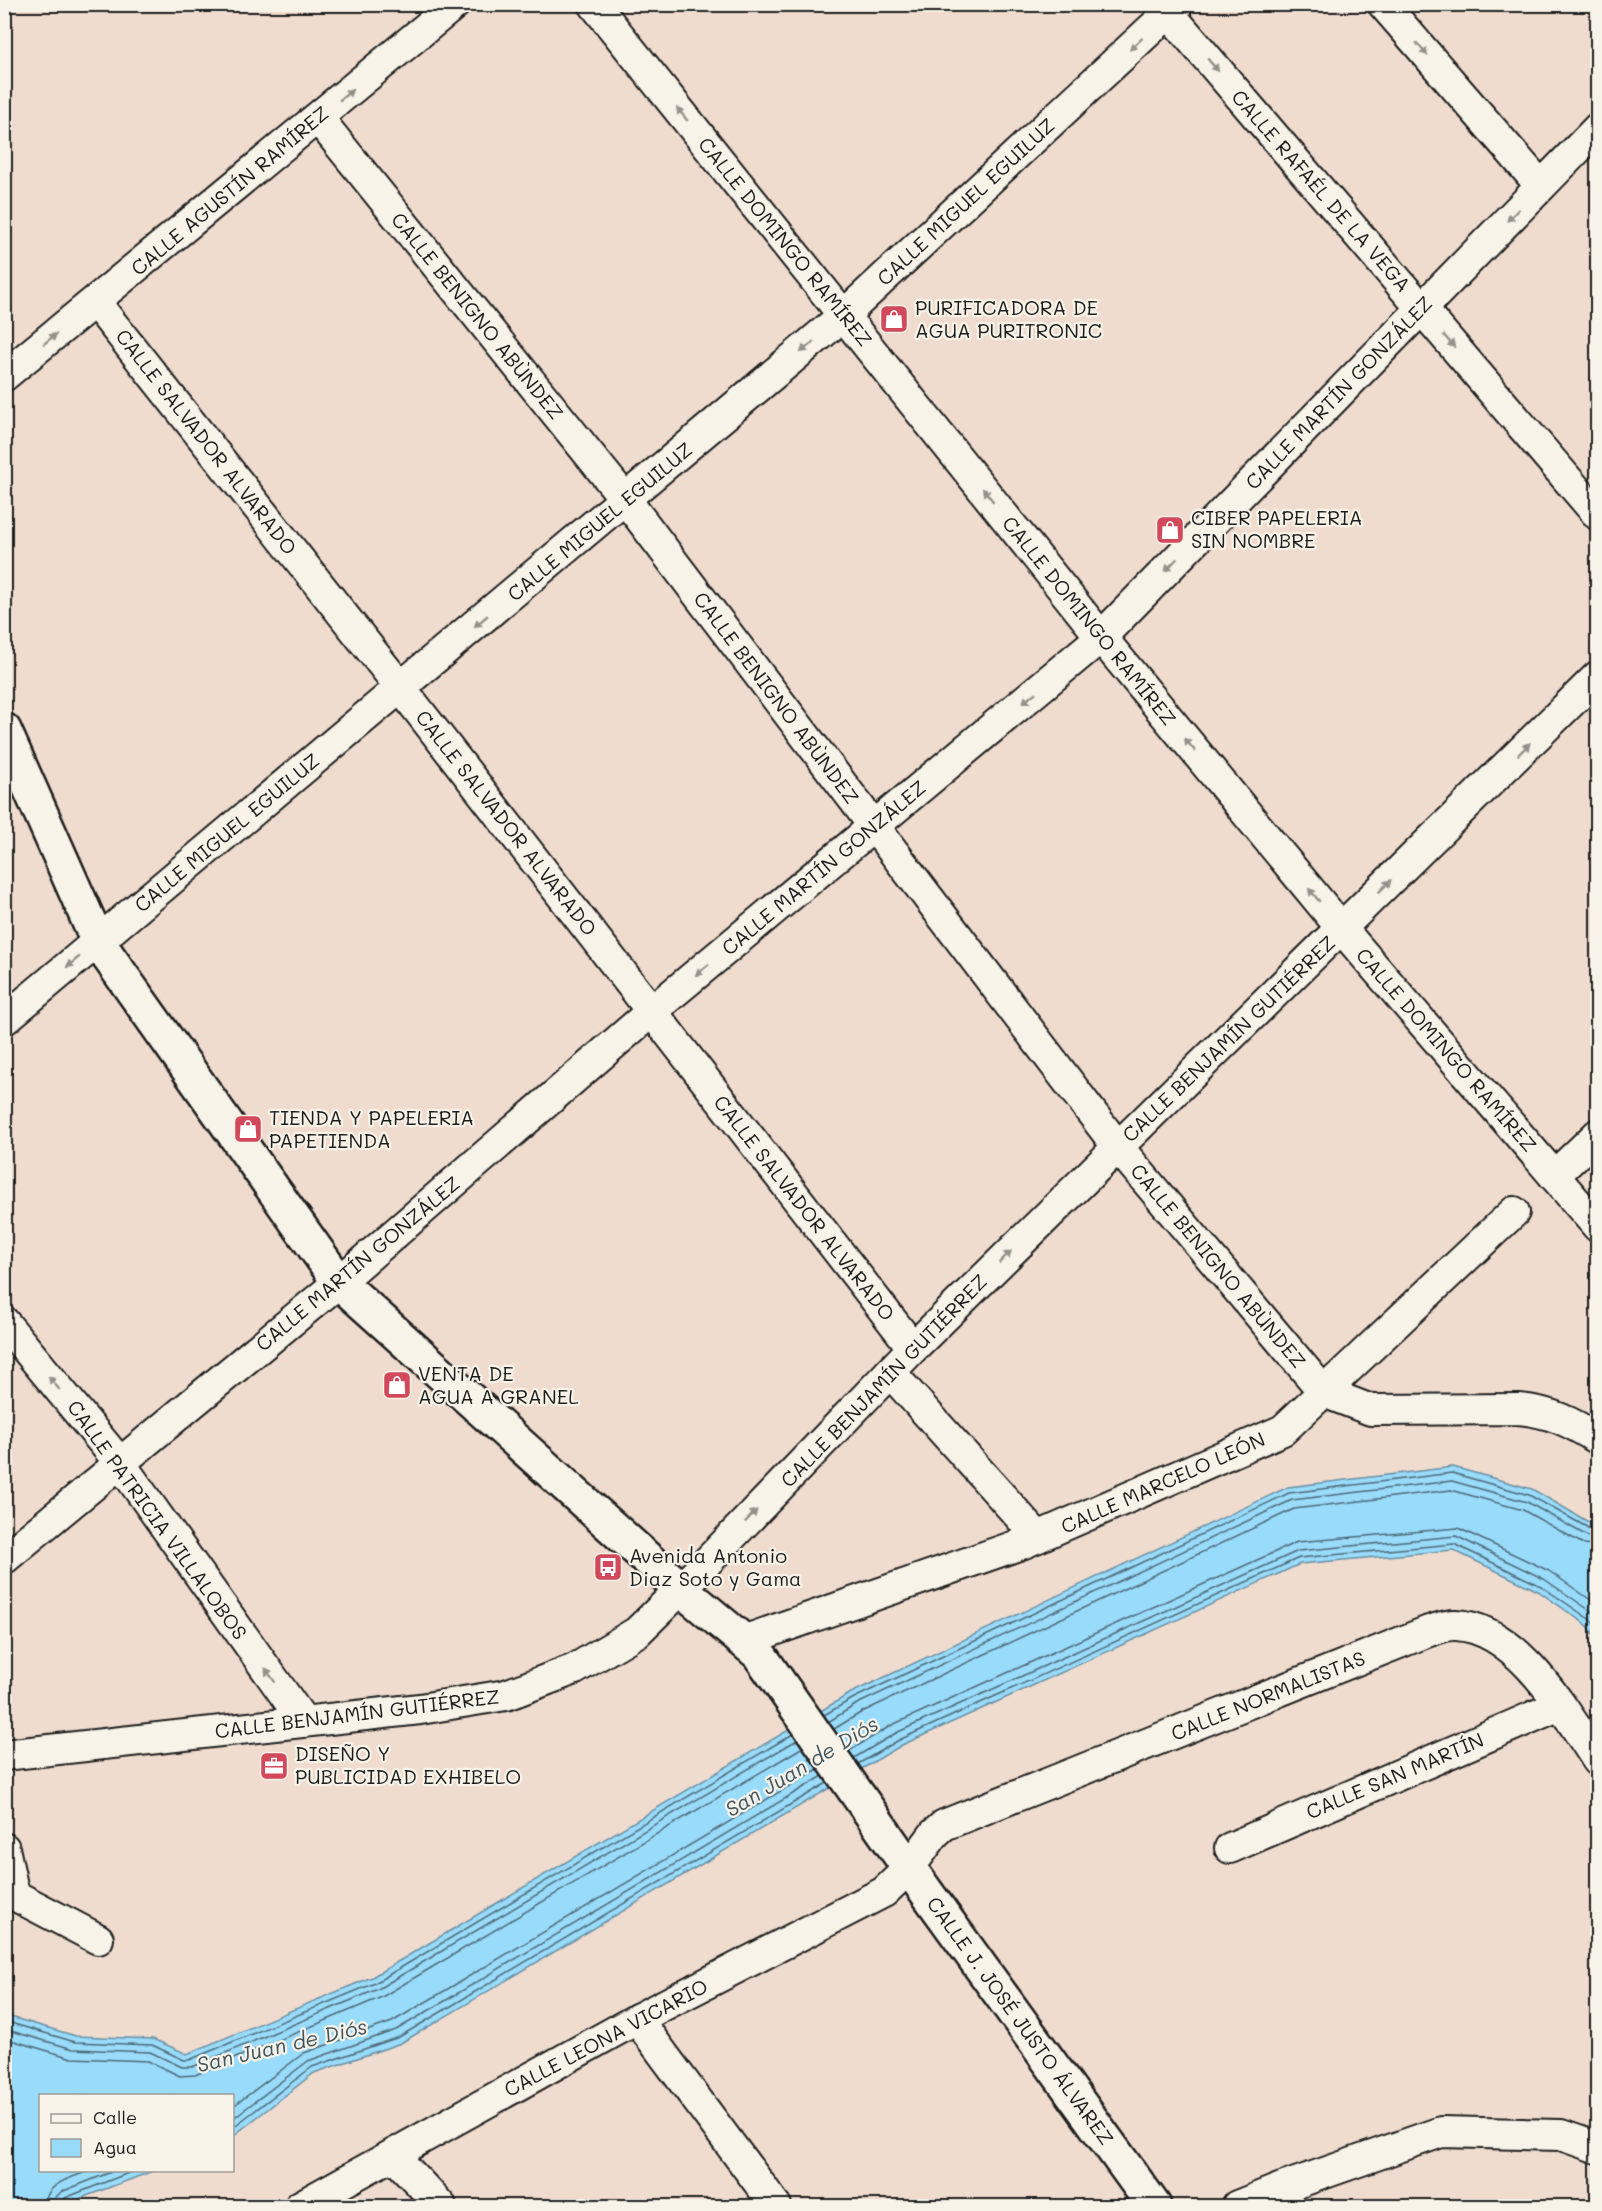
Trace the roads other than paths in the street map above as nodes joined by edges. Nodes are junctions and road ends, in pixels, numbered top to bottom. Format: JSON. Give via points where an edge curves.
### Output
{"nodes":[{"id":1,"x":455,"y":4,"type":"edge"},
{"id":2,"x":594,"y":4,"type":"edge"},
{"id":3,"x":1383,"y":4,"type":"edge"},
{"id":4,"x":1170,"y":8,"type":"edge"},
{"id":5,"x":318,"y":118,"type":"junction"},
{"id":6,"x":1598,"y":128,"type":"edge"},
{"id":7,"x":1541,"y":186,"type":"junction"},
{"id":8,"x":95,"y":302,"type":"junction"},
{"id":9,"x":1421,"y":308,"type":"junction"},
{"id":10,"x":844,"y":315,"type":"junction"},
{"id":11,"x":4,"y":376,"type":"edge"},
{"id":12,"x":626,"y":500,"type":"junction"},
{"id":13,"x":1598,"y":515,"type":"edge"},
{"id":14,"x":1101,"y":637,"type":"junction"},
{"id":15,"x":1598,"y":676,"type":"edge"},
{"id":16,"x":401,"y":688,"type":"junction"},
{"id":17,"x":4,"y":730,"type":"edge"},
{"id":18,"x":874,"y":827,"type":"junction"},
{"id":19,"x":1342,"y":929,"type":"junction"},
{"id":20,"x":98,"y":942,"type":"junction"},
{"id":21,"x":652,"y":1011,"type":"junction"},
{"id":22,"x":4,"y":1020,"type":"edge"},
{"id":23,"x":1598,"y":1134,"type":"edge"},
{"id":24,"x":1118,"y":1146,"type":"junction"},
{"id":25,"x":1554,"y":1176,"type":"junction"},
{"id":26,"x":1514,"y":1212,"type":"dead end"},
{"id":27,"x":1598,"y":1227,"type":"edge"},
{"id":28,"x":339,"y":1282,"type":"junction"},
{"id":29,"x":4,"y":1322,"type":"edge"},
{"id":30,"x":913,"y":1348,"type":"junction"},
{"id":31,"x":890,"y":1372,"type":"junction"},
{"id":32,"x":1324,"y":1392,"type":"junction"},
{"id":33,"x":1598,"y":1439,"type":"edge"},
{"id":34,"x":120,"y":1463,"type":"junction"},
{"id":35,"x":1038,"y":1538,"type":"junction"},
{"id":36,"x":4,"y":1559,"type":"edge"},
{"id":37,"x":681,"y":1589,"type":"junction"},
{"id":38,"x":751,"y":1648,"type":"junction"},
{"id":39,"x":1560,"y":1705,"type":"junction"},
{"id":40,"x":304,"y":1722,"type":"junction"},
{"id":41,"x":4,"y":1755,"type":"edge"},
{"id":42,"x":1598,"y":1761,"type":"edge"},
{"id":43,"x":4,"y":1848,"type":"edge"},
{"id":44,"x":1230,"y":1848,"type":"dead end"},
{"id":45,"x":909,"y":1868,"type":"junction"},
{"id":46,"x":98,"y":1939,"type":"dead end"},
{"id":47,"x":637,"y":2019,"type":"junction"},
{"id":48,"x":1598,"y":2148,"type":"edge"},
{"id":49,"x":393,"y":2155,"type":"junction"},
{"id":50,"x":1290,"y":2197,"type":"edge"},
{"id":51,"x":300,"y":2206,"type":"edge"},
{"id":52,"x":441,"y":2206,"type":"edge"},
{"id":53,"x":776,"y":2206,"type":"edge"},
{"id":54,"x":1154,"y":2206,"type":"edge"},
{"id":55,"x":1237,"y":2206,"type":"edge"}],
"edges":[{"from":5,"to":1,"type":"street","name":"CALLE AGUSTÍN RAMÍREZ","one_way":true},
{"from":10,"to":2,"type":"street","name":"CALLE DOMINGO RAMÍREZ","one_way":true},
{"from":3,"to":7,"type":"street","one_way":true},
{"from":4,"to":9,"type":"street","name":"CALLE RAFAÉL DE LA VEGA","one_way":true},
{"from":4,"to":10,"type":"street","name":"CALLE MIGUEL EGUILUZ","one_way":true},
{"from":5,"to":8,"type":"street","name":"CALLE AGUSTÍN RAMÍREZ"},
{"from":5,"to":12,"type":"street","name":"CALLE BENIGNO ABÙNDEZ"},
{"from":6,"to":7,"type":"street","name":"CALLE MARTÍN GONZÁLEZ"},
{"from":7,"to":9,"type":"street","name":"CALLE MARTÍN GONZÁLEZ","one_way":true},
{"from":11,"to":8,"type":"street","name":"CALLE AGUSTÍN RAMÍREZ","one_way":true},
{"from":8,"to":16,"type":"street","name":"CALLE SALVADOR ALVARADO"},
{"from":9,"to":13,"type":"street","name":"CALLE RAFAÉL DE LA VEGA","one_way":true},
{"from":9,"to":14,"type":"street","name":"CALLE MARTÍN GONZÁLEZ","one_way":true},
{"from":10,"to":12,"type":"street","name":"CALLE MIGUEL EGUILUZ","one_way":true},
{"from":14,"to":10,"type":"street","name":"CALLE DOMINGO RAMÍREZ","one_way":true},
{"from":12,"to":16,"type":"street","name":"CALLE MIGUEL EGUILUZ","one_way":true},
{"from":12,"to":18,"type":"street","name":"CALLE BENIGNO ABÙNDEZ"},
{"from":14,"to":18,"type":"street","name":"CALLE MARTÍN GONZÁLEZ","one_way":true},
{"from":19,"to":14,"type":"street","name":"CALLE DOMINGO RAMÍREZ","one_way":true},
{"from":19,"to":15,"type":"street","name":"CALLE BENJAMÍN GUTIÉRREZ","one_way":true},
{"from":16,"to":20,"type":"street","name":"CALLE MIGUEL EGUILUZ"},
{"from":16,"to":21,"type":"street","name":"CALLE SALVADOR ALVARADO"},
{"from":17,"to":20,"type":"street","name":"CALLE J. JOSÉ JUSTO ÁLVAREZ"},
{"from":18,"to":21,"type":"street","name":"CALLE MARTÍN GONZÁLEZ","one_way":true},
{"from":18,"to":24,"type":"street","name":"CALLE BENIGNO ABÙNDEZ"},
{"from":19,"to":24,"type":"street","name":"CALLE BENJAMÍN GUTIÉRREZ"},
{"from":19,"to":25,"type":"street","name":"CALLE DOMINGO RAMÍREZ"},
{"from":20,"to":22,"type":"street","name":"CALLE MIGUEL EGUILUZ","one_way":true},
{"from":20,"to":28,"type":"street","name":"CALLE J. JOSÉ JUSTO ÁLVAREZ"},
{"from":21,"to":28,"type":"street","name":"CALLE MARTÍN GONZÁLEZ"},
{"from":21,"to":30,"type":"street","name":"CALLE SALVADOR ALVARADO"},
{"from":23,"to":25,"type":"street"},
{"from":30,"to":24,"type":"street","name":"CALLE BENJAMÍN GUTIÉRREZ","one_way":true},
{"from":24,"to":32,"type":"street","name":"CALLE BENIGNO ABÙNDEZ"},
{"from":25,"to":27,"type":"street","name":"CALLE DOMINGO RAMÍREZ"},
{"from":26,"to":32,"type":"street","name":"CALLE MARCELO LEÓN"},
{"from":28,"to":34,"type":"street","name":"CALLE MARTÍN GONZÁLEZ"},
{"from":28,"to":37,"type":"street","name":"CALLE J. JOSÉ JUSTO ÁLVAREZ"},
{"from":34,"to":29,"type":"street","name":"CALLE PATRICIA VILLALOBOS","one_way":true},
{"from":30,"to":31,"type":"street","name":"CALLE BENJAMÍN GUTIÉRREZ"},
{"from":31,"to":35,"type":"street"},
{"from":37,"to":31,"type":"street","name":"CALLE BENJAMÍN GUTIÉRREZ","one_way":true},
{"from":32,"to":33,"type":"street","via":[[1371,1410],[1543,1411]]},
{"from":32,"to":35,"type":"street","name":"CALLE MARCELO LEÓN","via":[[1283,1430]]},
{"from":34,"to":36,"type":"street","name":"CALLE MARTÍN GONZÁLEZ"},
{"from":40,"to":34,"type":"street","name":"CALLE PATRICIA VILLALOBOS","one_way":true},
{"from":35,"to":38,"type":"street","name":"CALLE MARCELO LEÓN"},
{"from":37,"to":38,"type":"street","name":"CALLE J. JOSÉ JUSTO ÁLVAREZ"},
{"from":37,"to":40,"type":"street","name":"CALLE BENJAMÍN GUTIÉRREZ","via":[[637,1632],[575,1669],[506,1695]]},
{"from":38,"to":45,"type":"street","name":"CALLE J. JOSÉ JUSTO ÁLVAREZ"},
{"from":39,"to":42,"type":"street","name":"CALLE NORMALISTAS"},
{"from":39,"to":44,"type":"street","name":"CALLE SAN MARTÍN"},
{"from":39,"to":45,"type":"street","name":"CALLE NORMALISTAS","via":[[1508,1645],[1481,1630],[1454,1624],[944,1825]]},
{"from":40,"to":41,"type":"street","name":"CALLE BENJAMÍN GUTIÉRREZ"},
{"from":43,"to":46,"type":"street","via":[[14,1895]]},
{"from":45,"to":47,"type":"street","name":"CALLE LEONA VICARIO","via":[[884,1892]]},
{"from":45,"to":54,"type":"street","name":"CALLE J. JOSÉ JUSTO ÁLVAREZ"},
{"from":47,"to":49,"type":"street","name":"CALLE LEONA VICARIO"},
{"from":47,"to":53,"type":"street"},
{"from":48,"to":50,"type":"street","via":[[1561,2135],[1441,2132]]},
{"from":49,"to":51,"type":"street","name":"CALLE LEONA VICARIO"},
{"from":49,"to":52,"type":"street"},
{"from":50,"to":55,"type":"street"}]}
